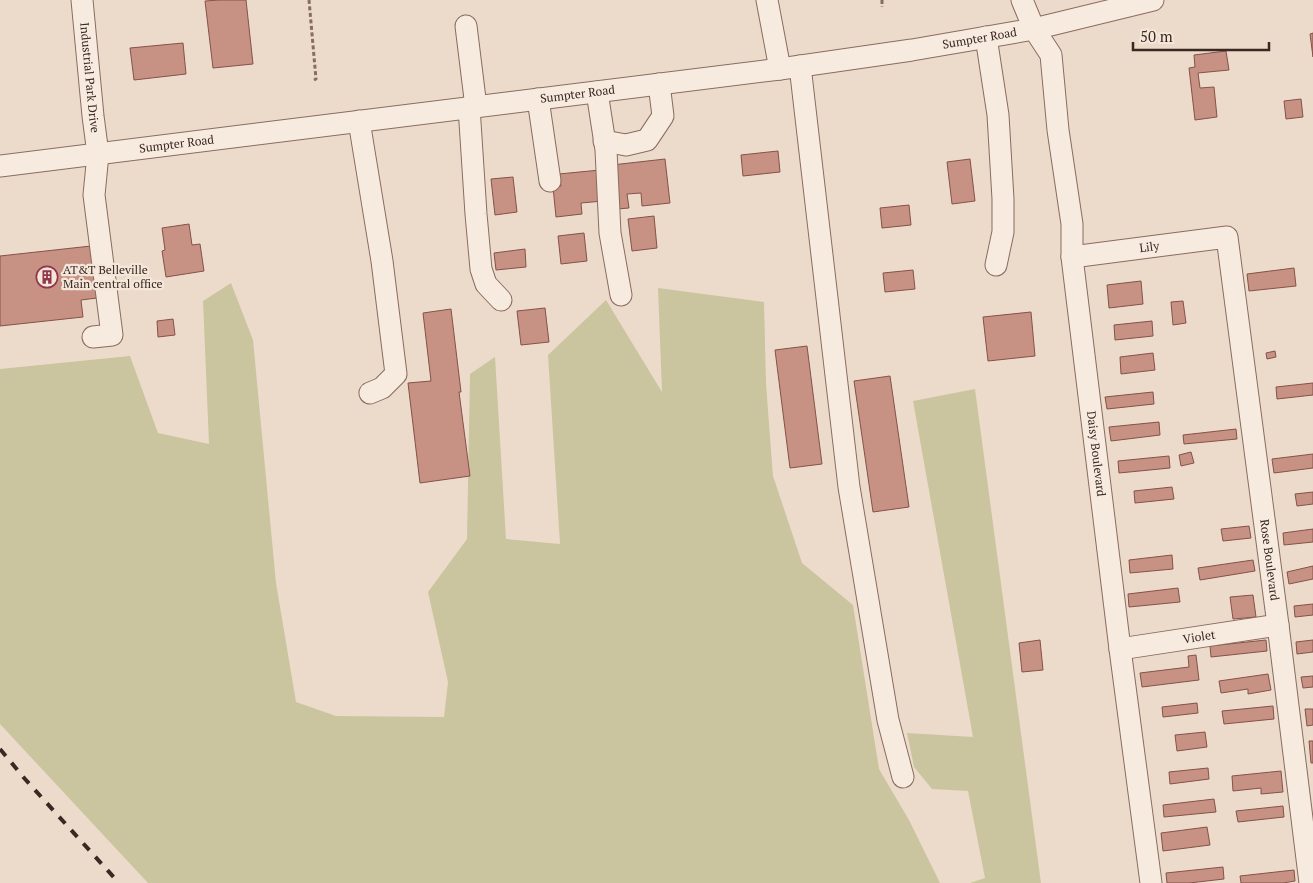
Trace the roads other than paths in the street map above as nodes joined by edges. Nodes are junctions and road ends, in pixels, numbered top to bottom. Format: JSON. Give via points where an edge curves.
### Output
{"nodes":[{"id":1,"x":82,"y":0,"type":"edge"},
{"id":2,"x":767,"y":0,"type":"edge"},
{"id":3,"x":1022,"y":0,"type":"edge"},
{"id":4,"x":1153,"y":0,"type":"edge"},
{"id":5,"x":466,"y":26,"type":"dead end"},
{"id":6,"x":1034,"y":29,"type":"junction"},
{"id":7,"x":986,"y":37,"type":"junction"},
{"id":8,"x":790,"y":68,"type":"junction"},
{"id":9,"x":659,"y":84,"type":"junction"},
{"id":10,"x":597,"y":92,"type":"junction"},
{"id":11,"x":538,"y":99,"type":"junction"},
{"id":12,"x":472,"y":107,"type":"junction"},
{"id":13,"x":360,"y":121,"type":"junction"},
{"id":14,"x":604,"y":141,"type":"junction"},
{"id":15,"x":98,"y":154,"type":"junction"},
{"id":16,"x":0,"y":166,"type":"edge"},
{"id":17,"x":550,"y":181,"type":"dead end"},
{"id":18,"x":1227,"y":237,"type":"joint"},
{"id":19,"x":1072,"y":258,"type":"junction"},
{"id":20,"x":996,"y":265,"type":"dead end"},
{"id":21,"x":621,"y":295,"type":"dead end"},
{"id":22,"x":500,"y":300,"type":"dead end"},
{"id":23,"x":92,"y":337,"type":"dead end"},
{"id":24,"x":370,"y":393,"type":"dead end"},
{"id":25,"x":1278,"y":625,"type":"junction"},
{"id":26,"x":1120,"y":649,"type":"junction"},
{"id":27,"x":902,"y":777,"type":"dead end"},
{"id":28,"x":1151,"y":883,"type":"edge"},
{"id":29,"x":1310,"y":883,"type":"edge"}],
"edges":[{"from":1,"to":15,"type":"street","name":"Industrial Park Drive"},
{"from":2,"to":8,"type":"street"},
{"from":3,"to":6,"type":"street","name":"Daisy Boulevard"},
{"from":4,"to":6,"type":"street","name":"Sumpter Road"},
{"from":5,"to":12,"type":"street"},
{"from":6,"to":7,"type":"street","name":"Sumpter Road"},
{"from":6,"to":19,"type":"street","name":"Daisy Boulevard","via":[[1051,55],[1072,224]]},
{"from":7,"to":8,"type":"street","name":"Sumpter Road"},
{"from":7,"to":20,"type":"street","via":[[998,115],[1003,199],[1003,232]]},
{"from":8,"to":9,"type":"street","name":"Sumpter Road"},
{"from":8,"to":27,"type":"street","via":[[849,487],[888,720]]},
{"from":9,"to":10,"type":"street","name":"Sumpter Road"},
{"from":9,"to":14,"type":"street","via":[[663,116],[647,140],[626,145]]},
{"from":10,"to":11,"type":"street","name":"Sumpter Road"},
{"from":10,"to":14,"type":"street"},
{"from":11,"to":12,"type":"street","name":"Sumpter Road"},
{"from":11,"to":17,"type":"street"},
{"from":12,"to":13,"type":"street","name":"Sumpter Road"},
{"from":12,"to":22,"type":"street","via":[[476,214],[482,269],[486,284]]},
{"from":13,"to":15,"type":"street","name":"Sumpter Road"},
{"from":13,"to":24,"type":"street","via":[[396,374],[382,388]]},
{"from":14,"to":21,"type":"street","via":[[610,233]]},
{"from":15,"to":16,"type":"street","name":"Sumpter Road"},
{"from":15,"to":23,"type":"street","name":"Industrial Park Drive","via":[[94,195],[112,334]]},
{"from":18,"to":19,"type":"street","name":"Lily"},
{"from":18,"to":25,"type":"street","name":"Rose Boulevard"},
{"from":19,"to":26,"type":"street","name":"Daisy Boulevard"},
{"from":25,"to":26,"type":"street","name":"Violet"},
{"from":25,"to":29,"type":"street","name":"Rose Boulevard"},
{"from":26,"to":28,"type":"street","name":"Daisy Boulevard"}]}
